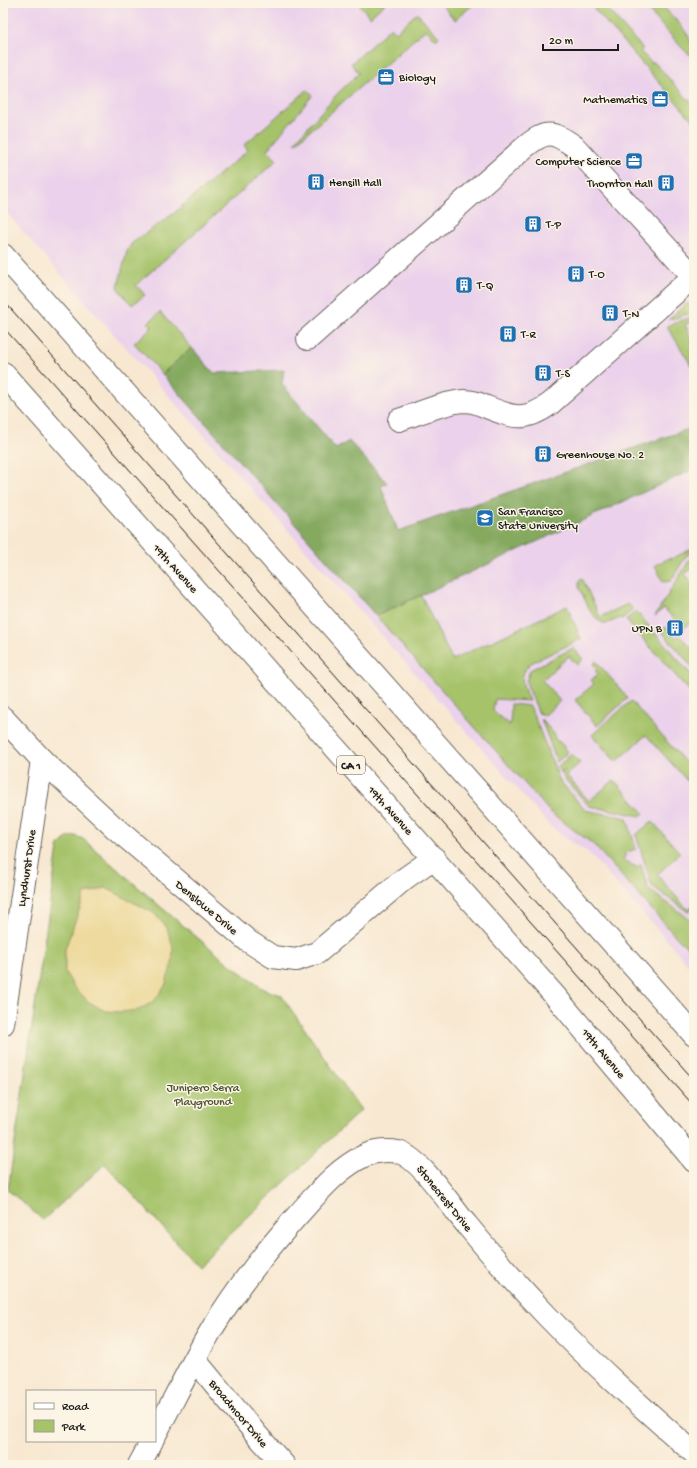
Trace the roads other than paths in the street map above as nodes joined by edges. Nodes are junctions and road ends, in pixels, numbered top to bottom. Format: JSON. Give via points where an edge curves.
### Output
{"nodes":[{"id":1,"x":3,"y":255,"type":"edge"},
{"id":2,"x":694,"y":277,"type":"edge"},
{"id":3,"x":308,"y":339,"type":"dead end"},
{"id":4,"x":3,"y":374,"type":"edge"},
{"id":5,"x":398,"y":420,"type":"dead end"},
{"id":6,"x":3,"y":718,"type":"edge"},
{"id":7,"x":42,"y":760,"type":"junction"},
{"id":8,"x":434,"y":858,"type":"junction"},
{"id":9,"x":3,"y":1024,"type":"edge"},
{"id":10,"x":694,"y":1035,"type":"edge"},
{"id":11,"x":694,"y":1161,"type":"edge"},
{"id":12,"x":195,"y":1360,"type":"junction"},
{"id":13,"x":156,"y":1433,"type":"edge"},
{"id":14,"x":151,"y":1442,"type":"edge"},
{"id":15,"x":694,"y":1453,"type":"edge"},
{"id":16,"x":139,"y":1465,"type":"edge"},
{"id":17,"x":284,"y":1465,"type":"edge"}],
"edges":[{"from":1,"to":10,"type":"main road"},
{"from":2,"to":3,"type":"main road","via":[[574,146],[561,137],[547,134],[524,147]]},
{"from":2,"to":5,"type":"main road","via":[[550,404],[536,413],[514,417],[465,401]]},
{"from":4,"to":8,"type":"main road","name":"19th Avenue","number":"CA 1"},
{"from":6,"to":7,"type":"main road","name":"Denslowe Drive"},
{"from":7,"to":8,"type":"main road","name":"Denslowe Drive","via":[[182,886],[248,941],[273,956],[296,960],[317,953],[404,879]]},
{"from":7,"to":9,"type":"main road","name":"Lyndhurst Drive"},
{"from":8,"to":11,"type":"main road","name":"19th Avenue","number":"CA 1","via":[[561,1002]]},
{"from":12,"to":13,"type":"main road","name":"Stonecrest Drive"},
{"from":12,"to":15,"type":"main road","name":"Stonecrest Drive","via":[[214,1325],[257,1263],[317,1194],[339,1172],[368,1154],[399,1152],[413,1159],[425,1172],[506,1272],[549,1318]]},
{"from":12,"to":17,"type":"main road","name":"Broadmoor Drive"},
{"from":14,"to":16,"type":"main road"}]}
